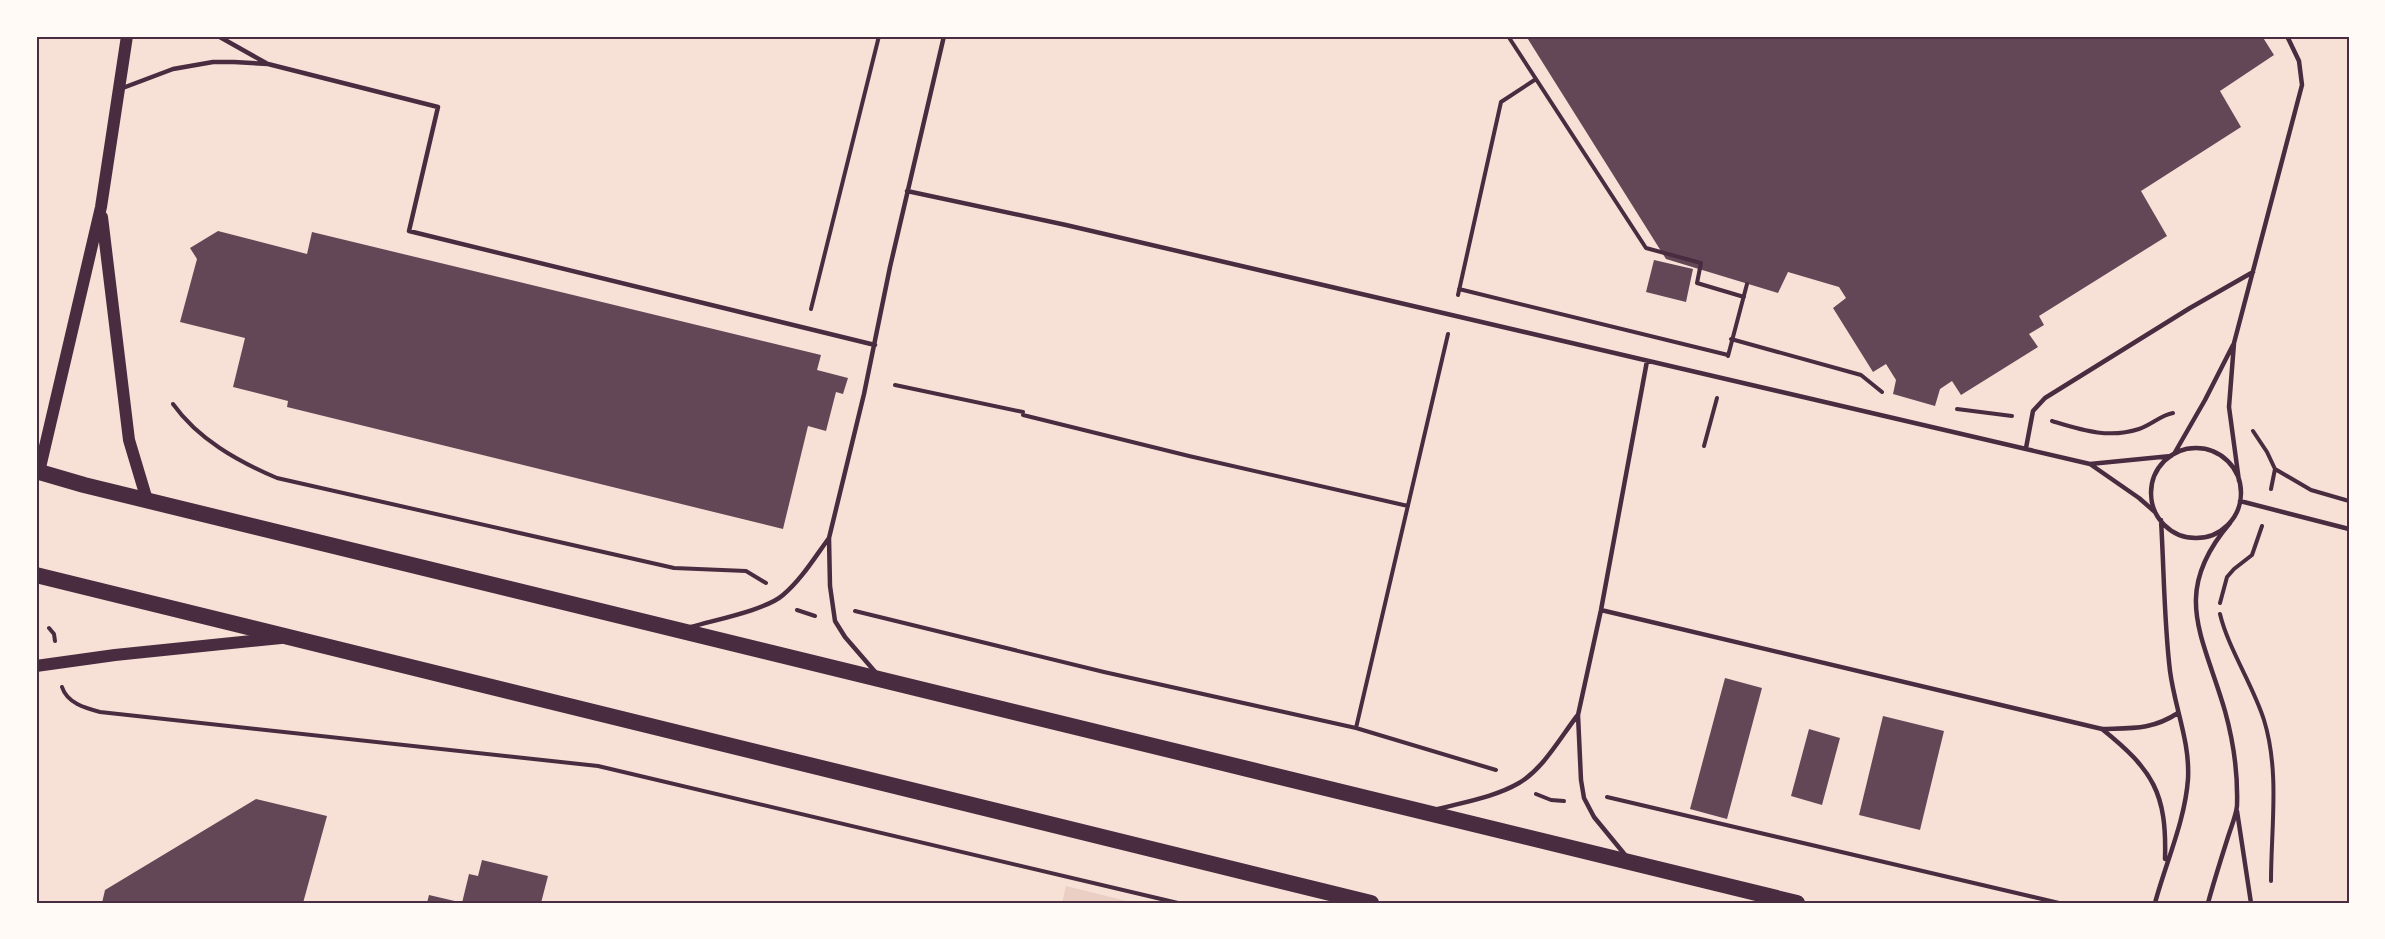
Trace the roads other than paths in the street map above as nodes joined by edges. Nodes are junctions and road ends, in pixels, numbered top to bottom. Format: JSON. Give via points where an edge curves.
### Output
{"nodes":[{"id":1,"x":128,"y":36,"type":"edge"},
{"id":2,"x":218,"y":36,"type":"edge"},
{"id":3,"x":944,"y":36,"type":"edge"},
{"id":4,"x":2287,"y":36,"type":"edge"},
{"id":5,"x":268,"y":64,"type":"junction"},
{"id":6,"x":120,"y":89,"type":"junction"},
{"id":7,"x":907,"y":191,"type":"junction"},
{"id":8,"x":101,"y":207,"type":"junction"},
{"id":9,"x":2253,"y":272,"type":"junction"},
{"id":10,"x":2234,"y":343,"type":"junction"},
{"id":11,"x":875,"y":345,"type":"junction"},
{"id":12,"x":1647,"y":361,"type":"junction"},
{"id":13,"x":2026,"y":448,"type":"junction"},
{"id":14,"x":2173,"y":455,"type":"junction"},
{"id":15,"x":2090,"y":464,"type":"junction"},
{"id":16,"x":37,"y":475,"type":"edge"},
{"id":17,"x":2239,"y":481,"type":"junction"},
{"id":18,"x":147,"y":500,"type":"junction"},
{"id":19,"x":2240,"y":501,"type":"junction"},
{"id":20,"x":2156,"y":514,"type":"junction"},
{"id":21,"x":2161,"y":520,"type":"junction"},
{"id":22,"x":2230,"y":523,"type":"junction"},
{"id":23,"x":2349,"y":530,"type":"edge"},
{"id":24,"x":829,"y":538,"type":"junction"},
{"id":25,"x":36,"y":575,"type":"edge"},
{"id":26,"x":1601,"y":610,"type":"junction"},
{"id":27,"x":681,"y":630,"type":"junction"},
{"id":28,"x":288,"y":638,"type":"junction"},
{"id":29,"x":36,"y":666,"type":"edge"},
{"id":30,"x":882,"y":678,"type":"junction"},
{"id":31,"x":2178,"y":713,"type":"junction"},
{"id":32,"x":1578,"y":715,"type":"junction"},
{"id":33,"x":2102,"y":729,"type":"junction"},
{"id":34,"x":2237,"y":808,"type":"junction"},
{"id":35,"x":1424,"y":813,"type":"junction"},
{"id":36,"x":1630,"y":861,"type":"junction"},
{"id":37,"x":2164,"y":870,"type":"junction"},
{"id":38,"x":1371,"y":903,"type":"edge"},
{"id":39,"x":1797,"y":903,"type":"edge"},
{"id":40,"x":2155,"y":903,"type":"edge"},
{"id":41,"x":2208,"y":903,"type":"edge"},
{"id":42,"x":2251,"y":903,"type":"edge"}],
"edges":[{"from":1,"to":6,"type":"main road"},
{"from":2,"to":5,"type":"lane"},
{"from":3,"to":7,"type":"lane"},
{"from":4,"to":9,"type":"lane","via":[[2300,61],[2302,84]]},
{"from":5,"to":6,"type":"lane","via":[[213,62],[174,69]]},
{"from":5,"to":11,"type":"lane","via":[[438,107],[409,231]]},
{"from":6,"to":8,"type":"main road"},
{"from":7,"to":11,"type":"lane"},
{"from":7,"to":12,"type":"lane"},
{"from":8,"to":16,"type":"main road"},
{"from":8,"to":18,"type":"main road","via":[[129,440]]},
{"from":9,"to":10,"type":"lane"},
{"from":9,"to":13,"type":"lane","via":[[2045,398],[2033,411]]},
{"from":10,"to":14,"type":"lane"},
{"from":10,"to":17,"type":"lane","via":[[2229,407]]},
{"from":11,"to":24,"type":"lane"},
{"from":12,"to":13,"type":"lane"},
{"from":12,"to":26,"type":"lane"},
{"from":13,"to":15,"type":"lane"},
{"from":14,"to":15,"type":"lane"},
{"from":14,"to":17,"type":"lane","via":[[2190,449],[2214,452],[2227,460]]},
{"from":14,"to":20,"type":"lane","via":[[2159,467],[2153,482]]},
{"from":15,"to":20,"type":"lane"},
{"from":16,"to":18,"type":"highway"},
{"from":17,"to":19,"type":"lane"},
{"from":18,"to":27,"type":"highway"},
{"from":19,"to":22,"type":"lane"},
{"from":19,"to":23,"type":"lane"},
{"from":20,"to":21,"type":"lane"},
{"from":21,"to":22,"type":"lane","via":[[2173,532],[2190,537],[2208,536]]},
{"from":21,"to":31,"type":"lane","via":[[2166,627]]},
{"from":22,"to":34,"type":"lane","via":[[2204,559],[2196,606],[2201,637],[2226,713]]},
{"from":24,"to":27,"type":"lane","via":[[781,597]]},
{"from":24,"to":30,"type":"lane","via":[[833,614],[845,637]]},
{"from":25,"to":28,"type":"highway"},
{"from":26,"to":32,"type":"lane"},
{"from":26,"to":33,"type":"lane"},
{"from":27,"to":30,"type":"highway"},
{"from":28,"to":29,"type":"main road"},
{"from":28,"to":38,"type":"highway"},
{"from":30,"to":35,"type":"highway"},
{"from":31,"to":33,"type":"lane","via":[[2151,727]]},
{"from":31,"to":37,"type":"lane","via":[[2188,752],[2187,781],[2182,814]]},
{"from":32,"to":35,"type":"lane","via":[[1536,768],[1519,783]]},
{"from":32,"to":36,"type":"lane","via":[[1584,798],[1600,826]]},
{"from":33,"to":37,"type":"lane","via":[[2134,757],[2156,786],[2166,843]]},
{"from":34,"to":41,"type":"lane"},
{"from":34,"to":42,"type":"lane"},
{"from":35,"to":36,"type":"highway"},
{"from":36,"to":39,"type":"highway"},
{"from":37,"to":40,"type":"lane"}]}
